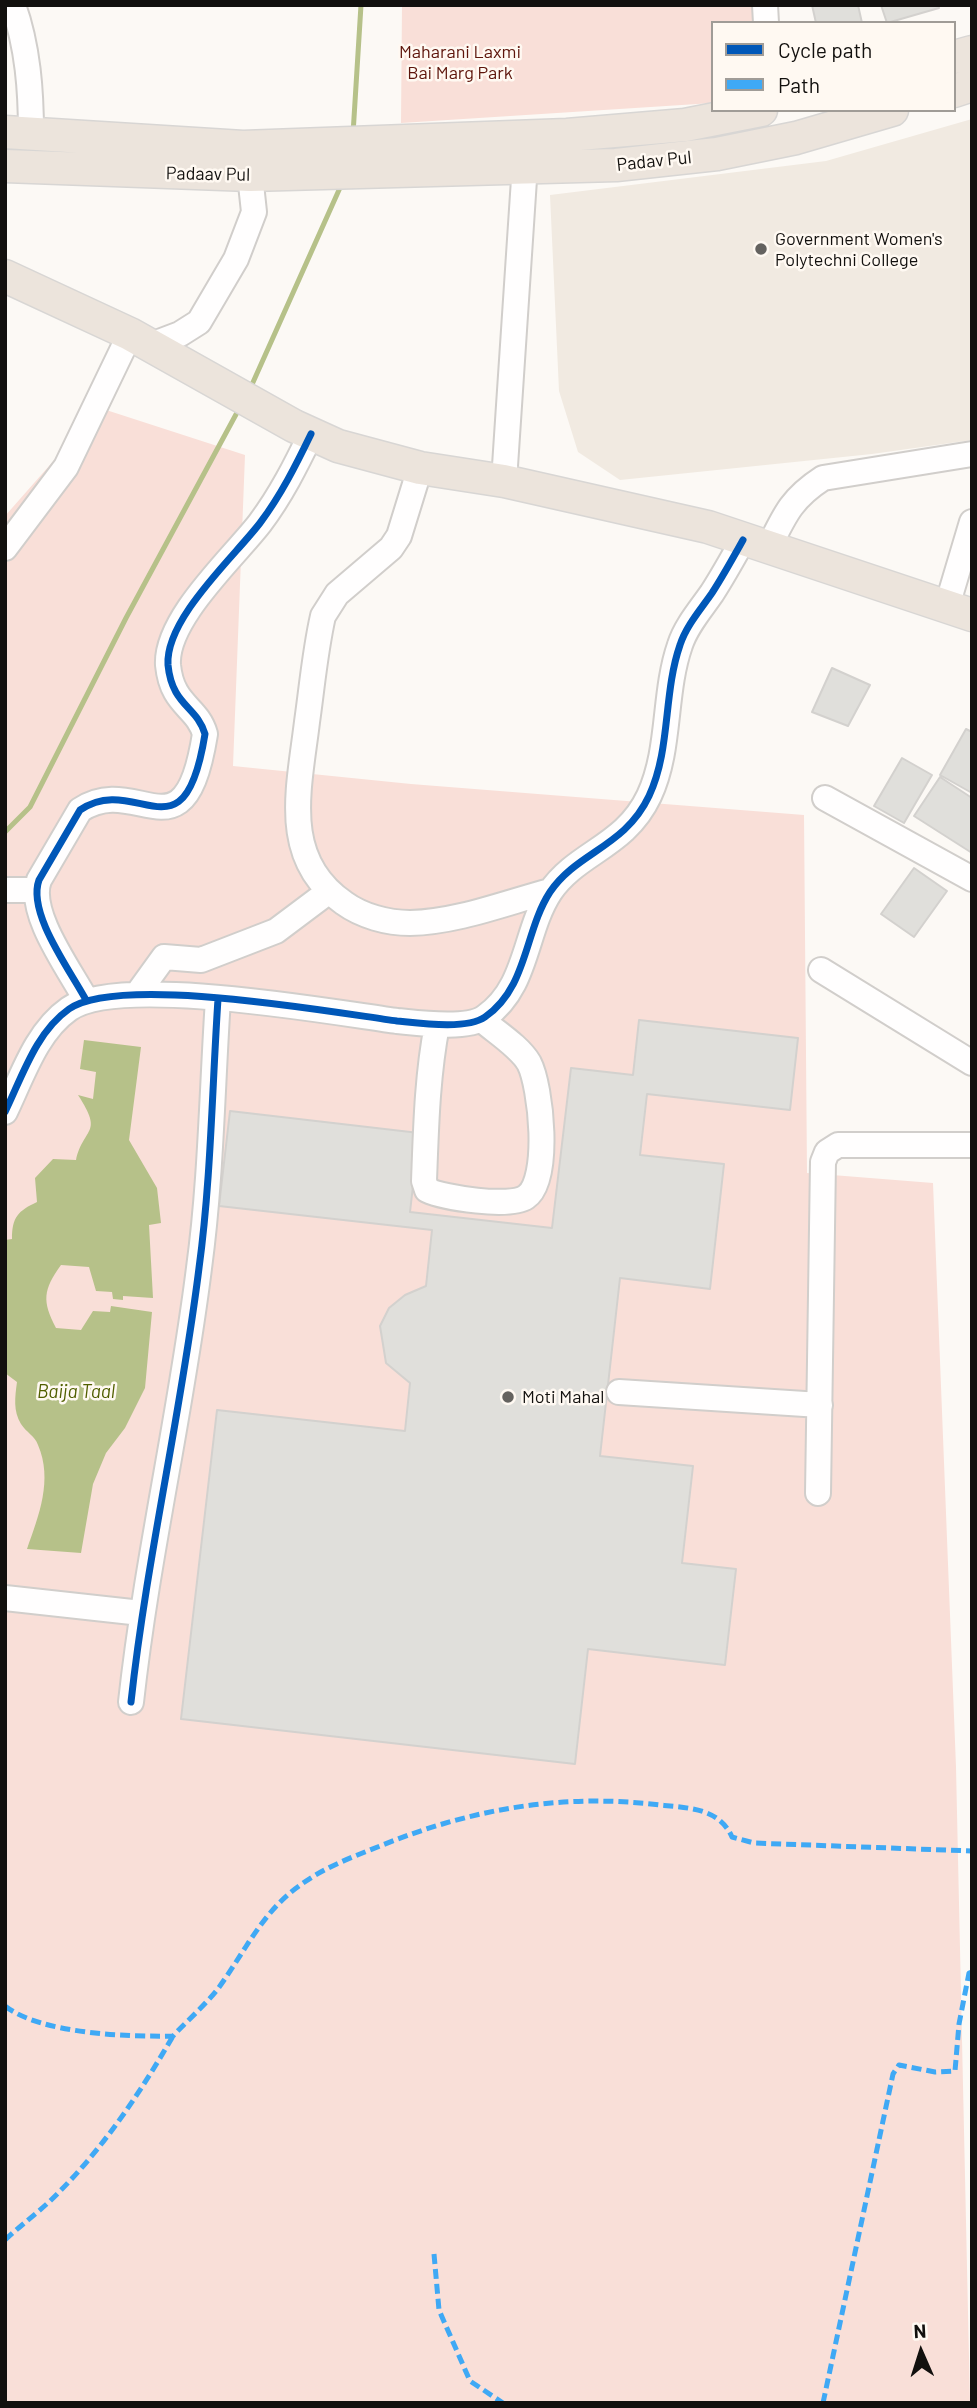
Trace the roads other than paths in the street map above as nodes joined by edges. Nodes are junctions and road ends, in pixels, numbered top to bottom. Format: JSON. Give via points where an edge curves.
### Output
{"nodes":[{"id":1,"x":13,"y":5,"type":"edge"},
{"id":2,"x":751,"y":112,"type":"edge"},
{"id":3,"x":885,"y":112,"type":"edge"},
{"id":4,"x":18,"y":133,"type":"edge"},
{"id":5,"x":526,"y":136,"type":"junction"},
{"id":6,"x":404,"y":141,"type":"joint"},
{"id":7,"x":5,"y":166,"type":"edge"},
{"id":8,"x":246,"y":166,"type":"junction"},
{"id":9,"x":525,"y":169,"type":"junction"},
{"id":10,"x":411,"y":173,"type":"joint"},
{"id":11,"x":5,"y":276,"type":"edge"},
{"id":12,"x":146,"y":342,"type":"junction"},
{"id":13,"x":303,"y":430,"type":"junction"},
{"id":14,"x":972,"y":454,"type":"edge"},
{"id":15,"x":420,"y":468,"type":"junction"},
{"id":16,"x":504,"y":481,"type":"junction"},
{"id":17,"x":972,"y":522,"type":"edge"},
{"id":18,"x":756,"y":544,"type":"junction"},
{"id":19,"x":5,"y":548,"type":"edge"},
{"id":20,"x":959,"y":611,"type":"edge"},
{"id":21,"x":825,"y":798,"type":"dead end"},
{"id":22,"x":972,"y":879,"type":"edge"},
{"id":23,"x":37,"y":885,"type":"junction"},
{"id":24,"x":5,"y":890,"type":"edge"},
{"id":25,"x":550,"y":891,"type":"junction"},
{"id":26,"x":328,"y":892,"type":"junction"},
{"id":27,"x":821,"y":970,"type":"dead end"},
{"id":28,"x":138,"y":993,"type":"junction"},
{"id":29,"x":218,"y":999,"type":"junction"},
{"id":30,"x":86,"y":1000,"type":"junction"},
{"id":31,"x":482,"y":1020,"type":"junction"},
{"id":32,"x":438,"y":1025,"type":"junction"},
{"id":33,"x":972,"y":1063,"type":"edge"},
{"id":34,"x":5,"y":1112,"type":"edge"},
{"id":35,"x":972,"y":1145,"type":"edge"},
{"id":36,"x":619,"y":1392,"type":"dead end"},
{"id":37,"x":821,"y":1405,"type":"junction"},
{"id":38,"x":818,"y":1493,"type":"dead end"},
{"id":39,"x":5,"y":1598,"type":"edge"},
{"id":40,"x":141,"y":1614,"type":"junction"},
{"id":41,"x":131,"y":1702,"type":"dead end"}],
"edges":[{"from":1,"to":4,"type":"street","via":[[30,82]]},
{"from":2,"to":5,"type":"main road","name":"Padav Pul","via":[[685,125]]},
{"from":3,"to":9,"type":"main road","name":"Padav Pul","via":[[796,138],[717,154]]},
{"from":4,"to":8,"type":"main road","name":"Padaav Pul"},
{"from":5,"to":6,"type":"main road","name":"Padav Pul"},
{"from":5,"to":9,"type":"street"},
{"from":6,"to":8,"type":"main road","name":"Padaav Pul"},
{"from":7,"to":8,"type":"main road","name":"Padaav Pul"},
{"from":8,"to":10,"type":"main road","name":"Padaav Pul"},
{"from":8,"to":12,"type":"street","via":[[254,212],[236,259],[199,322],[180,334]]},
{"from":9,"to":10,"type":"main road","name":"Padav Pul"},
{"from":9,"to":16,"type":"street"},
{"from":11,"to":12,"type":"main road"},
{"from":12,"to":13,"type":"main road"},
{"from":12,"to":19,"type":"street","via":[[66,467]]},
{"from":13,"to":15,"type":"main road","via":[[338,446]]},
{"from":13,"to":23,"type":"street","via":[[282,491],[205,586],[171,645],[168,664],[174,692],[184,708],[199,719],[205,734],[186,795],[170,807],[118,801],[90,804],[80,810]]},
{"from":14,"to":18,"type":"street","via":[[823,478],[802,492]]},
{"from":15,"to":16,"type":"main road"},
{"from":15,"to":26,"type":"street","via":[[399,537],[337,594],[318,639],[299,785],[299,826],[311,874]]},
{"from":16,"to":18,"type":"main road","via":[[694,524]]},
{"from":17,"to":20,"type":"street"},
{"from":18,"to":20,"type":"main road"},
{"from":18,"to":25,"type":"street","via":[[680,641],[661,761],[636,818],[618,838],[566,874]]},
{"from":21,"to":22,"type":"street"},
{"from":23,"to":24,"type":"street"},
{"from":23,"to":30,"type":"street","via":[[43,923]]},
{"from":25,"to":26,"type":"street","via":[[448,918],[408,923],[353,909]]},
{"from":25,"to":31,"type":"street","via":[[515,982],[503,1002]]},
{"from":26,"to":28,"type":"street","via":[[276,932],[201,960],[164,957]]},
{"from":27,"to":33,"type":"street"},
{"from":28,"to":29,"type":"street"},
{"from":28,"to":30,"type":"street"},
{"from":29,"to":32,"type":"street"},
{"from":29,"to":40,"type":"street","via":[[200,1266]]},
{"from":30,"to":34,"type":"street","via":[[51,1025]]},
{"from":31,"to":32,"type":"street"},
{"from":31,"to":32,"type":"street","via":[[527,1059],[537,1080],[541,1111],[534,1188],[526,1198],[507,1202],[441,1197],[427,1190],[426,1123]]},
{"from":35,"to":37,"type":"street","via":[[838,1145],[827,1152],[822,1162]]},
{"from":36,"to":37,"type":"street"},
{"from":37,"to":38,"type":"street"},
{"from":39,"to":40,"type":"street"},
{"from":40,"to":41,"type":"street"}]}
